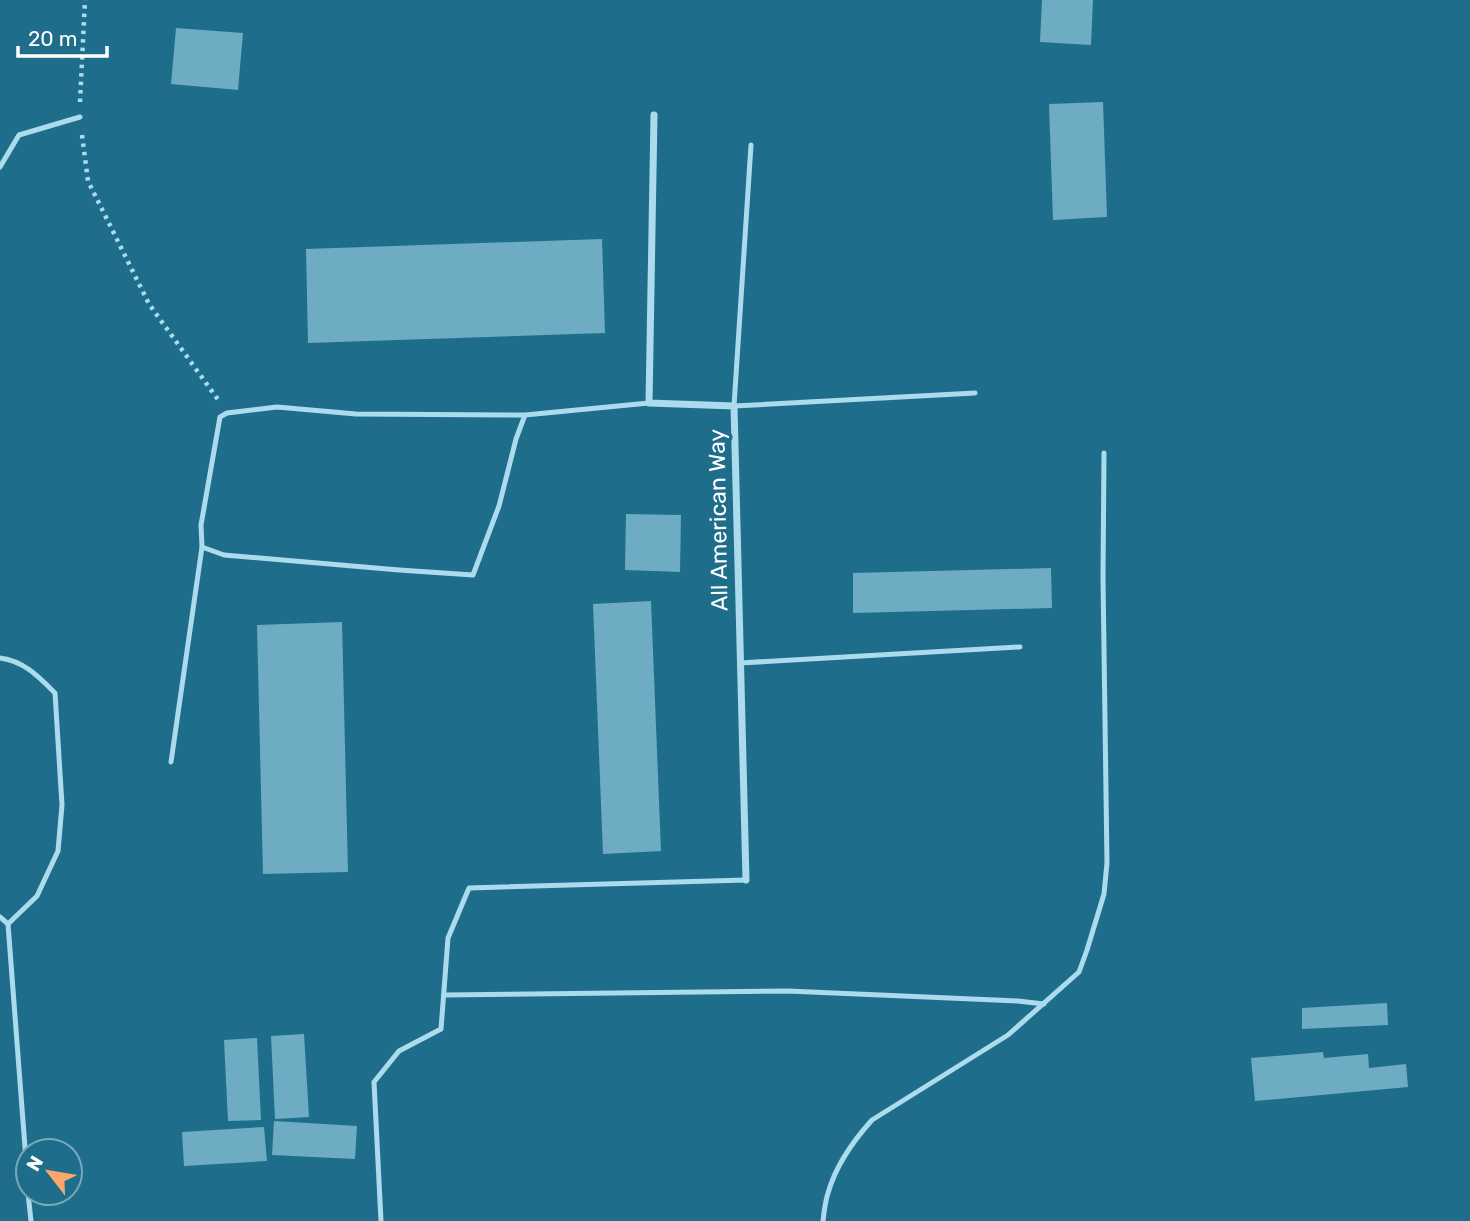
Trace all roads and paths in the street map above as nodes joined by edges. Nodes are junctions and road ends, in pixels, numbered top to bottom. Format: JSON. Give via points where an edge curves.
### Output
{"nodes":[{"id":1,"x":85,"y":0,"type":"edge"},
{"id":2,"x":654,"y":115,"type":"dead end"},
{"id":3,"x":80,"y":117,"type":"junction"},
{"id":4,"x":751,"y":145,"type":"dead end"},
{"id":5,"x":0,"y":167,"type":"edge"},
{"id":6,"x":975,"y":393,"type":"dead end"},
{"id":7,"x":649,"y":403,"type":"junction"},
{"id":8,"x":734,"y":406,"type":"junction"},
{"id":9,"x":228,"y":412,"type":"junction"},
{"id":10,"x":525,"y":415,"type":"junction"},
{"id":11,"x":1104,"y":453,"type":"dead end"},
{"id":12,"x":202,"y":547,"type":"junction"},
{"id":13,"x":1020,"y":647,"type":"dead end"},
{"id":14,"x":0,"y":658,"type":"edge"},
{"id":15,"x":740,"y":663,"type":"junction"},
{"id":16,"x":171,"y":762,"type":"dead end"},
{"id":17,"x":746,"y":880,"type":"joint"},
{"id":18,"x":0,"y":917,"type":"edge"},
{"id":19,"x":8,"y":924,"type":"junction"},
{"id":20,"x":444,"y":995,"type":"junction"},
{"id":21,"x":1044,"y":1004,"type":"junction"},
{"id":22,"x":24,"y":1137,"type":"edge"},
{"id":23,"x":381,"y":1221,"type":"edge"},
{"id":24,"x":823,"y":1221,"type":"edge"}],
"edges":[{"from":1,"to":3,"type":"path"},
{"from":2,"to":7,"type":"street"},
{"from":3,"to":5,"type":"lane","via":[[19,135]]},
{"from":3,"to":9,"type":"path","via":[[88,181],[149,304]]},
{"from":4,"to":8,"type":"lane"},
{"from":6,"to":8,"type":"lane"},
{"from":7,"to":8,"type":"street","name":"All American Way"},
{"from":7,"to":10,"type":"lane"},
{"from":8,"to":15,"type":"street","name":"All American Way"},
{"from":9,"to":10,"type":"lane","via":[[276,407],[356,414]]},
{"from":9,"to":12,"type":"lane","via":[[220,416],[201,525]]},
{"from":10,"to":12,"type":"lane","via":[[473,575],[224,555]]},
{"from":11,"to":21,"type":"lane","via":[[1104,894],[1079,972]]},
{"from":12,"to":16,"type":"lane"},
{"from":13,"to":15,"type":"lane"},
{"from":14,"to":19,"type":"lane","via":[[31,670],[55,693],[62,805],[58,851],[37,896]]},
{"from":15,"to":17,"type":"street","name":"All American Way"},
{"from":17,"to":20,"type":"lane","via":[[469,888],[448,938]]},
{"from":18,"to":19,"type":"lane"},
{"from":19,"to":22,"type":"lane"},
{"from":20,"to":21,"type":"lane","via":[[789,991]]},
{"from":20,"to":23,"type":"lane","via":[[441,1029],[399,1051],[374,1082]]},
{"from":21,"to":24,"type":"lane","via":[[1008,1035],[872,1120],[840,1164],[827,1194]]}]}
